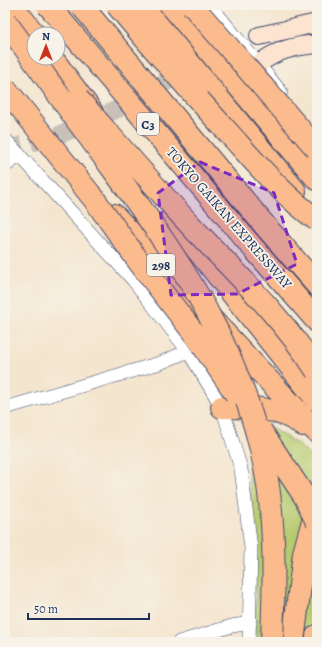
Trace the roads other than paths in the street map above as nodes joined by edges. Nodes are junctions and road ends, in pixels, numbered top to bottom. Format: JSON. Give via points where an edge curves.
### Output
{"nodes":[{"id":1,"x":12,"y":5,"type":"edge"},
{"id":2,"x":48,"y":5,"type":"edge"},
{"id":3,"x":81,"y":5,"type":"edge"},
{"id":4,"x":118,"y":5,"type":"edge"},
{"id":5,"x":141,"y":5,"type":"edge"},
{"id":6,"x":170,"y":5,"type":"edge"},
{"id":7,"x":192,"y":5,"type":"edge"},
{"id":8,"x":210,"y":5,"type":"edge"},
{"id":9,"x":5,"y":20,"type":"edge"},
{"id":10,"x":317,"y":23,"type":"edge"},
{"id":11,"x":28,"y":26,"type":"edge"},
{"id":12,"x":259,"y":36,"type":"dead end"},
{"id":13,"x":26,"y":42,"type":"edge"},
{"id":14,"x":317,"y":44,"type":"edge"},
{"id":15,"x":259,"y":64,"type":"junction"},
{"id":16,"x":48,"y":66,"type":"edge"},
{"id":17,"x":58,"y":66,"type":"edge"},
{"id":18,"x":5,"y":88,"type":"edge"},
{"id":19,"x":5,"y":97,"type":"edge"},
{"id":20,"x":317,"y":138,"type":"edge"},
{"id":21,"x":5,"y":139,"type":"edge"},
{"id":22,"x":317,"y":148,"type":"edge"},
{"id":23,"x":20,"y":155,"type":"junction"},
{"id":24,"x":5,"y":166,"type":"edge"},
{"id":25,"x":317,"y":179,"type":"edge"},
{"id":26,"x":317,"y":211,"type":"edge"},
{"id":27,"x":317,"y":220,"type":"edge"},
{"id":28,"x":317,"y":285,"type":"edge"},
{"id":29,"x":317,"y":321,"type":"edge"},
{"id":30,"x":188,"y":351,"type":"junction"},
{"id":31,"x":317,"y":371,"type":"edge"},
{"id":32,"x":317,"y":400,"type":"edge"},
{"id":33,"x":222,"y":407,"type":"junction"},
{"id":34,"x":5,"y":408,"type":"edge"},
{"id":35,"x":317,"y":434,"type":"edge"},
{"id":36,"x":317,"y":506,"type":"edge"},
{"id":37,"x":317,"y":522,"type":"edge"},
{"id":38,"x":250,"y":623,"type":"junction"},
{"id":39,"x":317,"y":636,"type":"edge"},
{"id":40,"x":178,"y":642,"type":"edge"},
{"id":41,"x":249,"y":642,"type":"edge"},
{"id":42,"x":272,"y":642,"type":"edge"},
{"id":43,"x":293,"y":642,"type":"edge"},
{"id":44,"x":316,"y":642,"type":"edge"}],
"edges":[{"from":1,"to":11,"type":"highway"},
{"from":2,"to":29,"type":"highway","name":"TOKYO GAIKAN EXPRESSWAY","number":"C3","bridge":true},
{"from":3,"to":28,"type":"highway","name":"TOKYO GAIKAN EXPRESSWAY","number":"C3","bridge":true},
{"from":4,"to":27,"type":"highway","bridge":true,"via":[[185,86],[269,178]]},
{"from":5,"to":26,"type":"highway","bridge":true,"via":[[279,173]]},
{"from":6,"to":25,"type":"highway"},
{"from":7,"to":22,"type":"highway","bridge":true},
{"from":8,"to":15,"type":"street"},
{"from":9,"to":13,"type":"highway","bridge":true},
{"from":9,"to":42,"type":"highway","bridge":true,"via":[[188,277],[230,355],[255,426],[265,470],[273,552]]},
{"from":10,"to":12,"type":"street"},
{"from":14,"to":15,"type":"street","via":[[280,52]]},
{"from":15,"to":20,"type":"street"},
{"from":16,"to":31,"type":"highway","bridge":true,"via":[[141,172],[252,290],[300,346]]},
{"from":17,"to":32,"type":"highway","via":[[166,210]]},
{"from":18,"to":37,"type":"highway","bridge":true,"via":[[94,199],[197,337],[280,458],[305,497]]},
{"from":19,"to":35,"type":"highway","number":"298"},
{"from":21,"to":23,"type":"street"},
{"from":23,"to":24,"type":"street"},
{"from":23,"to":30,"type":"street","via":[[134,281]]},
{"from":30,"to":33,"type":"street"},
{"from":30,"to":34,"type":"street","via":[[160,363]]},
{"from":33,"to":35,"type":"highway","via":[[259,407],[278,411]]},
{"from":33,"to":38,"type":"street","via":[[241,469],[251,548]]},
{"from":36,"to":43,"type":"highway","via":[[304,552]]},
{"from":38,"to":40,"type":"street"},
{"from":38,"to":41,"type":"street"},
{"from":39,"to":44,"type":"highway"}]}
